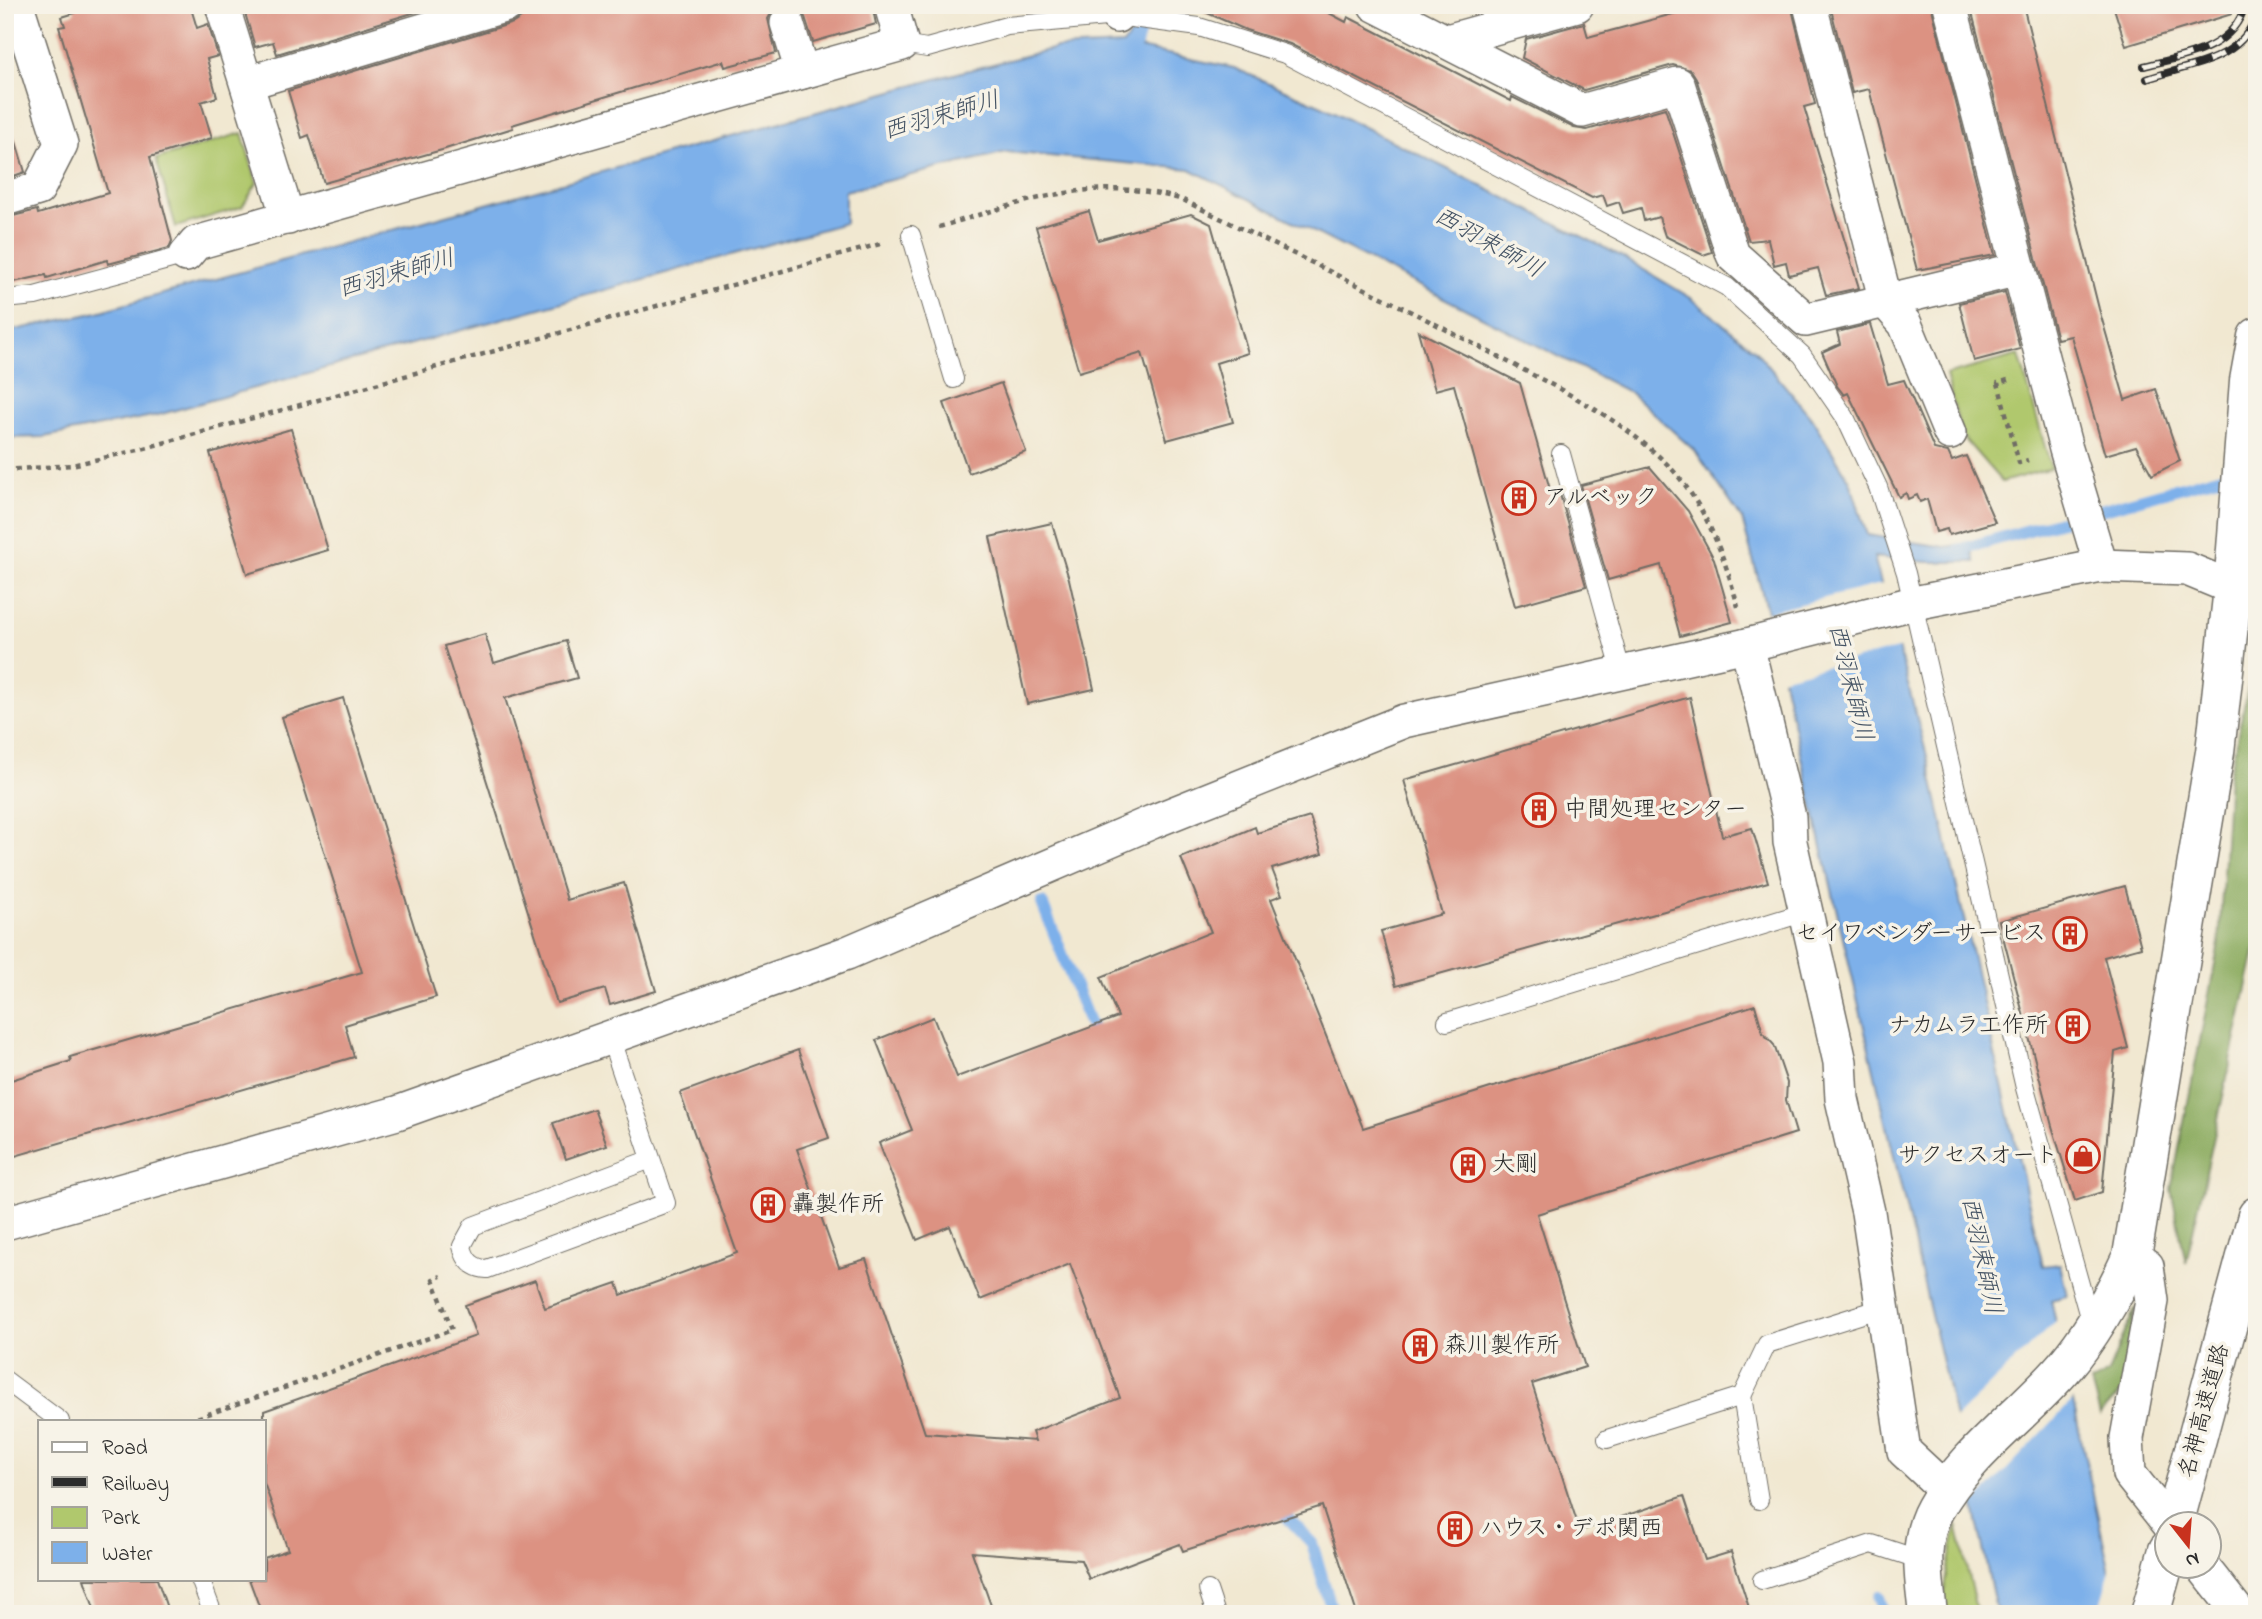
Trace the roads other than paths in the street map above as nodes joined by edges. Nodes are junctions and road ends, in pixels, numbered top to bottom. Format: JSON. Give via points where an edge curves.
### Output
{"nodes":[{"id":1,"x":17,"y":5,"type":"edge"},
{"id":2,"x":222,"y":5,"type":"edge"},
{"id":3,"x":507,"y":5,"type":"edge"},
{"id":4,"x":891,"y":5,"type":"edge"},
{"id":5,"x":1374,"y":5,"type":"edge"},
{"id":6,"x":1577,"y":5,"type":"edge"},
{"id":7,"x":1810,"y":5,"type":"edge"},
{"id":8,"x":1950,"y":5,"type":"edge"},
{"id":9,"x":1130,"y":15,"type":"edge"},
{"id":10,"x":788,"y":23,"type":"dead end"},
{"id":11,"x":1447,"y":41,"type":"junction"},
{"id":12,"x":902,"y":44,"type":"junction"},
{"id":13,"x":802,"y":72,"type":"junction"},
{"id":14,"x":247,"y":83,"type":"junction"},
{"id":15,"x":5,"y":199,"type":"edge"},
{"id":16,"x":288,"y":218,"type":"junction"},
{"id":17,"x":911,"y":235,"type":"dead end"},
{"id":18,"x":186,"y":255,"type":"joint"},
{"id":19,"x":2019,"y":270,"type":"junction"},
{"id":20,"x":5,"y":299,"type":"edge"},
{"id":21,"x":1886,"y":302,"type":"junction"},
{"id":22,"x":2257,"y":337,"type":"edge"},
{"id":23,"x":954,"y":379,"type":"dead end"},
{"id":24,"x":1950,"y":433,"type":"dead end"},
{"id":25,"x":1560,"y":454,"type":"dead end"},
{"id":26,"x":2097,"y":553,"type":"junction"},
{"id":27,"x":1910,"y":588,"type":"junction"},
{"id":28,"x":2245,"y":590,"type":"edge"},
{"id":29,"x":1747,"y":645,"type":"junction"},
{"id":30,"x":1621,"y":670,"type":"junction"},
{"id":31,"x":1806,"y":912,"type":"junction"},
{"id":32,"x":1447,"y":1022,"type":"dead end"},
{"id":33,"x":610,"y":1037,"type":"junction"},
{"id":34,"x":651,"y":1159,"type":"junction"},
{"id":35,"x":2257,"y":1216,"type":"edge"},
{"id":36,"x":5,"y":1223,"type":"edge"},
{"id":37,"x":2132,"y":1256,"type":"junction"},
{"id":38,"x":1882,"y":1308,"type":"junction"},
{"id":39,"x":2092,"y":1328,"type":"junction"},
{"id":40,"x":5,"y":1380,"type":"edge"},
{"id":41,"x":1742,"y":1396,"type":"junction"},
{"id":42,"x":59,"y":1420,"type":"edge"},
{"id":43,"x":1607,"y":1440,"type":"dead end"},
{"id":44,"x":1957,"y":1480,"type":"junction"},
{"id":45,"x":1759,"y":1500,"type":"dead end"},
{"id":46,"x":2160,"y":1510,"type":"edge"},
{"id":47,"x":2177,"y":1510,"type":"edge"},
{"id":48,"x":1921,"y":1560,"type":"junction"},
{"id":49,"x":200,"y":1580,"type":"edge"},
{"id":50,"x":1762,"y":1580,"type":"dead end"},
{"id":51,"x":2160,"y":1580,"type":"edge"},
{"id":52,"x":2213,"y":1580,"type":"edge"},
{"id":53,"x":1208,"y":1590,"type":"dead end"},
{"id":54,"x":213,"y":1614,"type":"edge"},
{"id":55,"x":1216,"y":1614,"type":"edge"},
{"id":56,"x":1928,"y":1614,"type":"edge"},
{"id":57,"x":2150,"y":1614,"type":"edge"},
{"id":58,"x":2240,"y":1614,"type":"edge"}],
"edges":[{"from":1,"to":15,"type":"street","via":[[61,144],[38,189]]},
{"from":2,"to":14,"type":"street"},
{"from":3,"to":14,"type":"street"},
{"from":4,"to":12,"type":"street"},
{"from":5,"to":11,"type":"street"},
{"from":6,"to":11,"type":"street"},
{"from":7,"to":21,"type":"street"},
{"from":8,"to":19,"type":"street"},
{"from":9,"to":12,"type":"lane","via":[[1007,26],[927,48]]},
{"from":9,"to":27,"type":"lane","via":[[1199,27],[1285,54],[1727,287],[1802,355],[1845,418],[1878,487]]},
{"from":10,"to":13,"type":"street"},
{"from":11,"to":21,"type":"street","via":[[1582,111],[1678,84],[1733,255],[1805,320]]},
{"from":12,"to":13,"type":"street"},
{"from":13,"to":16,"type":"street"},
{"from":14,"to":16,"type":"street"},
{"from":16,"to":18,"type":"street","via":[[196,243]]},
{"from":17,"to":23,"type":"lane"},
{"from":18,"to":20,"type":"lane","via":[[35,296]]},
{"from":19,"to":21,"type":"street"},
{"from":19,"to":26,"type":"street"},
{"from":21,"to":24,"type":"street","via":[[1905,324]]},
{"from":22,"to":28,"type":"main road","via":[[2240,475]]},
{"from":25,"to":30,"type":"lane"},
{"from":26,"to":27,"type":"street"},
{"from":26,"to":28,"type":"street","via":[[2187,569]]},
{"from":27,"to":29,"type":"street"},
{"from":27,"to":39,"type":"lane","via":[[2025,1088]]},
{"from":28,"to":37,"type":"main road"},
{"from":29,"to":30,"type":"street"},
{"from":29,"to":31,"type":"street","via":[[1789,817]]},
{"from":30,"to":33,"type":"street","via":[[1404,721],[1152,822],[847,953]]},
{"from":31,"to":32,"type":"lane"},
{"from":31,"to":38,"type":"street","via":[[1840,1062],[1842,1099],[1868,1212]]},
{"from":33,"to":34,"type":"lane"},
{"from":33,"to":36,"type":"street","via":[[397,1113]]},
{"from":34,"to":34,"type":"lane","via":[[666,1203],[487,1269],[478,1268],[464,1256],[462,1246],[473,1226]]},
{"from":35,"to":47,"type":"main road","name":"名神高速道路"},
{"from":37,"to":39,"type":"main road"},
{"from":37,"to":46,"type":"street","via":[[2147,1266],[2152,1301],[2127,1438],[2130,1474]]},
{"from":38,"to":41,"type":"lane","via":[[1767,1344]]},
{"from":38,"to":44,"type":"street","via":[[1904,1451]]},
{"from":39,"to":44,"type":"main road","via":[[2066,1365]]},
{"from":40,"to":42,"type":"lane"},
{"from":41,"to":43,"type":"lane"},
{"from":41,"to":45,"type":"lane"},
{"from":44,"to":48,"type":"main road","via":[[1934,1510]]},
{"from":48,"to":50,"type":"lane","via":[[1872,1544]]},
{"from":48,"to":56,"type":"main road"},
{"from":49,"to":54,"type":"lane"},
{"from":51,"to":57,"type":"main road"},
{"from":52,"to":58,"type":"street"},
{"from":53,"to":55,"type":"lane"}]}
